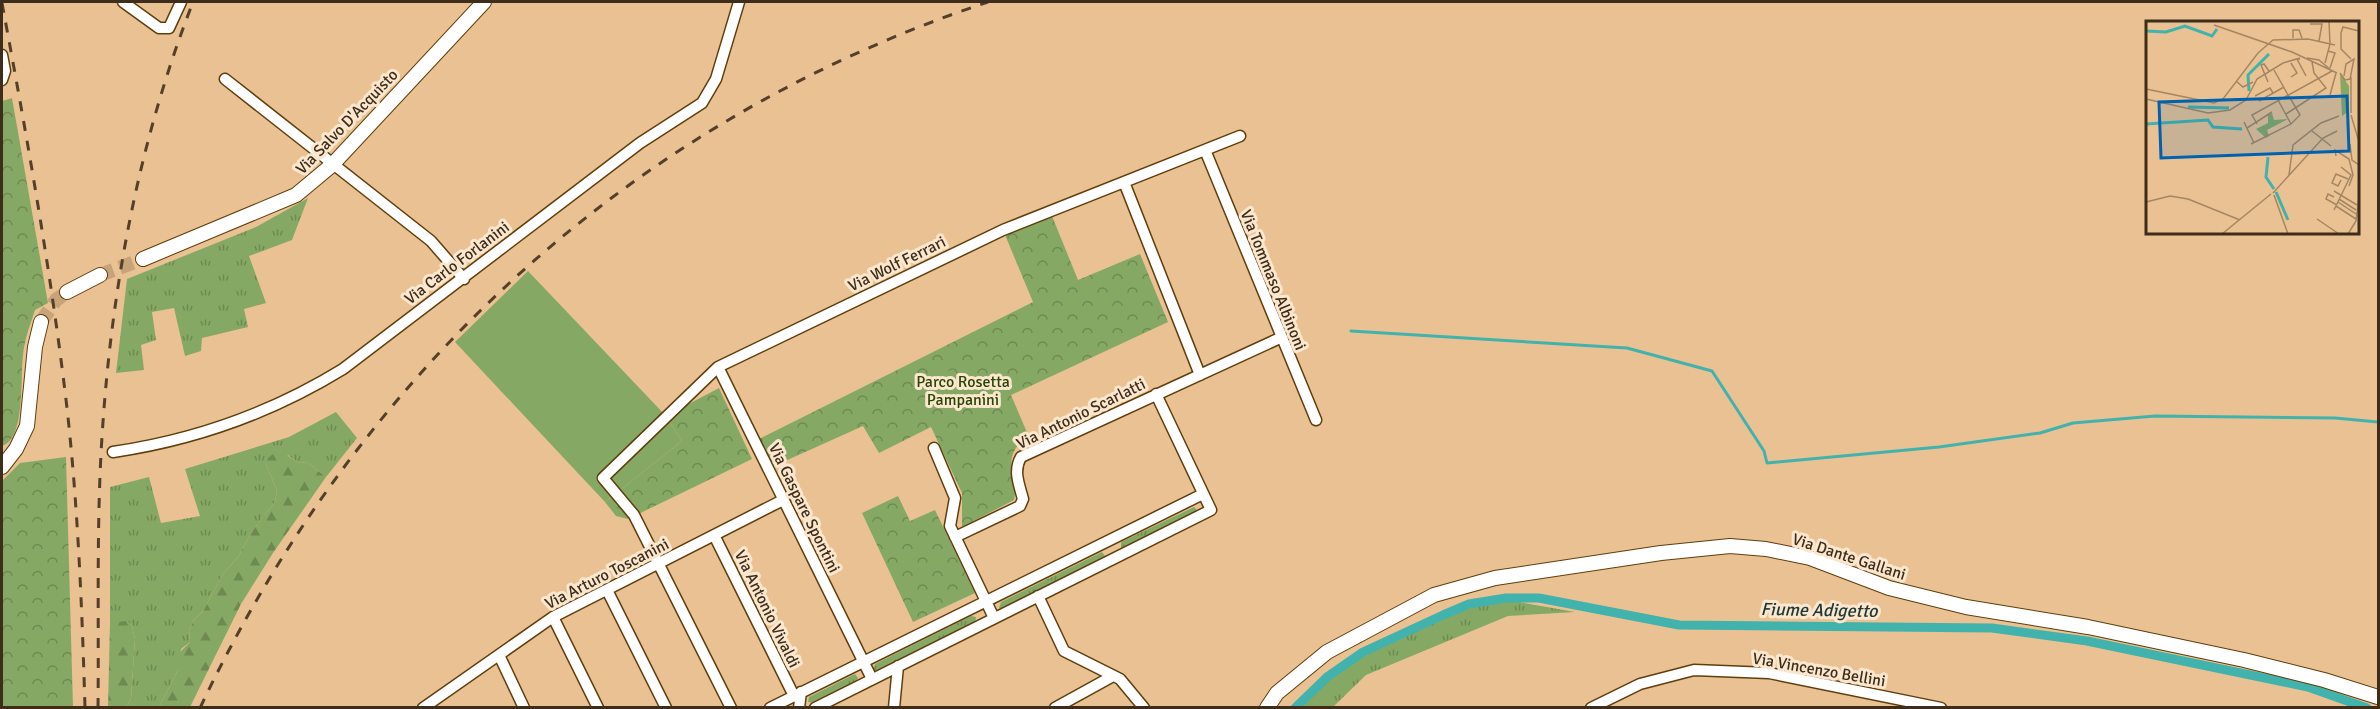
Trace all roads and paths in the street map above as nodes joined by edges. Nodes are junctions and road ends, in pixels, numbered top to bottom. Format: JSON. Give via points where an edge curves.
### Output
{"nodes":[{"id":1,"x":123,"y":2,"type":"edge"},
{"id":2,"x":181,"y":2,"type":"edge"},
{"id":3,"x":484,"y":2,"type":"edge"},
{"id":4,"x":739,"y":2,"type":"edge"},
{"id":5,"x":2,"y":55,"type":"edge"},
{"id":6,"x":225,"y":79,"type":"dead end"},
{"id":7,"x":2,"y":80,"type":"edge"},
{"id":8,"x":1240,"y":136,"type":"dead end"},
{"id":9,"x":1205,"y":150,"type":"junction"},
{"id":10,"x":332,"y":165,"type":"junction"},
{"id":11,"x":1124,"y":182,"type":"junction"},
{"id":12,"x":143,"y":259,"type":"tunnel mouth"},
{"id":13,"x":100,"y":276,"type":"tunnel mouth"},
{"id":14,"x":464,"y":279,"type":"junction"},
{"id":15,"x":67,"y":292,"type":"tunnel mouth"},
{"id":16,"x":41,"y":322,"type":"tunnel mouth"},
{"id":17,"x":1280,"y":338,"type":"junction"},
{"id":18,"x":718,"y":367,"type":"junction"},
{"id":19,"x":1200,"y":375,"type":"junction"},
{"id":20,"x":1156,"y":394,"type":"junction"},
{"id":21,"x":1316,"y":420,"type":"dead end"},
{"id":22,"x":22,"y":437,"type":"junction"},
{"id":23,"x":934,"y":448,"type":"dead end"},
{"id":24,"x":2,"y":452,"type":"edge"},
{"id":25,"x":113,"y":452,"type":"dead end"},
{"id":26,"x":2,"y":467,"type":"edge"},
{"id":27,"x":1203,"y":494,"type":"junction"},
{"id":28,"x":783,"y":500,"type":"junction"},
{"id":29,"x":714,"y":535,"type":"junction"},
{"id":30,"x":955,"y":537,"type":"junction"},
{"id":31,"x":1108,"y":540,"type":"junction"},
{"id":32,"x":1117,"y":557,"type":"junction"},
{"id":33,"x":660,"y":565,"type":"junction"},
{"id":34,"x":607,"y":590,"type":"junction"},
{"id":35,"x":1038,"y":596,"type":"junction"},
{"id":36,"x":988,"y":600,"type":"junction"},
{"id":37,"x":553,"y":617,"type":"junction"},
{"id":38,"x":994,"y":618,"type":"junction"},
{"id":39,"x":499,"y":655,"type":"junction"},
{"id":40,"x":864,"y":661,"type":"junction"},
{"id":41,"x":898,"y":666,"type":"junction"},
{"id":42,"x":1113,"y":676,"type":"junction"},
{"id":43,"x":872,"y":679,"type":"junction"},
{"id":44,"x":797,"y":694,"type":"junction"},
{"id":45,"x":2379,"y":698,"type":"edge"},
{"id":46,"x":429,"y":706,"type":"edge"},
{"id":47,"x":524,"y":708,"type":"edge"},
{"id":48,"x":598,"y":708,"type":"edge"},
{"id":49,"x":666,"y":708,"type":"edge"},
{"id":50,"x":731,"y":708,"type":"edge"},
{"id":51,"x":770,"y":708,"type":"edge"},
{"id":52,"x":799,"y":708,"type":"edge"},
{"id":53,"x":815,"y":708,"type":"edge"},
{"id":54,"x":894,"y":708,"type":"edge"},
{"id":55,"x":1055,"y":708,"type":"edge"},
{"id":56,"x":1144,"y":708,"type":"edge"},
{"id":57,"x":1268,"y":708,"type":"edge"},
{"id":58,"x":1591,"y":708,"type":"edge"},
{"id":59,"x":1941,"y":708,"type":"edge"}],
"edges":[{"from":1,"to":2,"type":"street","via":[[159,27],[170,28]]},
{"from":3,"to":10,"type":"street","name":"Via Salvo D'Acquisto"},
{"from":4,"to":14,"type":"street","name":"Via Carlo Forlanini","via":[[716,78],[702,103],[640,143]]},
{"from":5,"to":7,"type":"street"},
{"from":6,"to":10,"type":"street"},
{"from":8,"to":9,"type":"street","name":"Via Wolf Ferrari"},
{"from":9,"to":11,"type":"street","name":"Via Wolf Ferrari"},
{"from":9,"to":17,"type":"street","name":"Via Tommaso Albinoni"},
{"from":10,"to":12,"type":"street","name":"Via Salvo D'Acquisto","via":[[289,198]]},
{"from":10,"to":14,"type":"street","via":[[431,241]]},
{"from":11,"to":18,"type":"street","name":"Via Wolf Ferrari","via":[[1004,230]]},
{"from":11,"to":19,"type":"street"},
{"from":13,"to":15,"type":"street"},
{"from":14,"to":25,"type":"street","name":"Via Carlo Forlanini","via":[[344,369],[300,394],[219,428],[161,445]]},
{"from":16,"to":22,"type":"street","via":[[27,426]]},
{"from":17,"to":19,"type":"street","name":"Via Antonio Scarlatti"},
{"from":17,"to":21,"type":"street","name":"Via Tommaso Albinoni"},
{"from":18,"to":28,"type":"street","name":"Via Gaspare Spontini"},
{"from":18,"to":33,"type":"street","name":"Via Wolf Ferrari","via":[[603,478],[634,515]]},
{"from":19,"to":20,"type":"street","name":"Via Antonio Scarlatti"},
{"from":20,"to":27,"type":"street"},
{"from":20,"to":30,"type":"street","name":"Via Antonio Scarlatti","via":[[1021,458],[1017,465],[1023,499],[1020,506]]},
{"from":22,"to":24,"type":"street"},
{"from":22,"to":26,"type":"street"},
{"from":23,"to":30,"type":"street","via":[[955,498],[950,526]]},
{"from":27,"to":31,"type":"street"},
{"from":27,"to":32,"type":"street","via":[[1211,510]]},
{"from":28,"to":29,"type":"street","name":"Via Arturo Toscanini"},
{"from":28,"to":40,"type":"street","name":"Via Gaspare Spontini"},
{"from":29,"to":33,"type":"street","name":"Via Arturo Toscanini"},
{"from":29,"to":44,"type":"street","name":"Via Antonio Vivaldi"},
{"from":30,"to":36,"type":"street"},
{"from":31,"to":32,"type":"street"},
{"from":31,"to":36,"type":"street"},
{"from":32,"to":35,"type":"street"},
{"from":33,"to":34,"type":"street","name":"Via Arturo Toscanini"},
{"from":33,"to":50,"type":"street"},
{"from":34,"to":37,"type":"street","name":"Via Arturo Toscanini"},
{"from":34,"to":49,"type":"street"},
{"from":35,"to":38,"type":"street"},
{"from":35,"to":42,"type":"street","via":[[1064,651]]},
{"from":36,"to":38,"type":"street"},
{"from":36,"to":40,"type":"street"},
{"from":37,"to":39,"type":"street","name":"Via Arturo Toscanini"},
{"from":37,"to":48,"type":"street"},
{"from":38,"to":41,"type":"street"},
{"from":39,"to":46,"type":"street","name":"Via Arturo Toscanini"},
{"from":39,"to":47,"type":"street"},
{"from":40,"to":43,"type":"street","name":"Via Gaspare Spontini"},
{"from":40,"to":44,"type":"street"},
{"from":41,"to":43,"type":"street"},
{"from":41,"to":54,"type":"street"},
{"from":42,"to":55,"type":"street"},
{"from":42,"to":56,"type":"street"},
{"from":43,"to":53,"type":"street"},
{"from":44,"to":51,"type":"street"},
{"from":44,"to":52,"type":"street"},
{"from":45,"to":57,"type":"street","name":"Via Dante Gallani","via":[[2244,660],[2088,627],[1966,607],[1889,588],[1810,558],[1730,546],[1496,578],[1434,595],[1327,652],[1277,693]]},
{"from":58,"to":59,"type":"street","name":"Via Vincenzo Bellini","via":[[1640,684],[1694,670],[1769,673]]}]}
